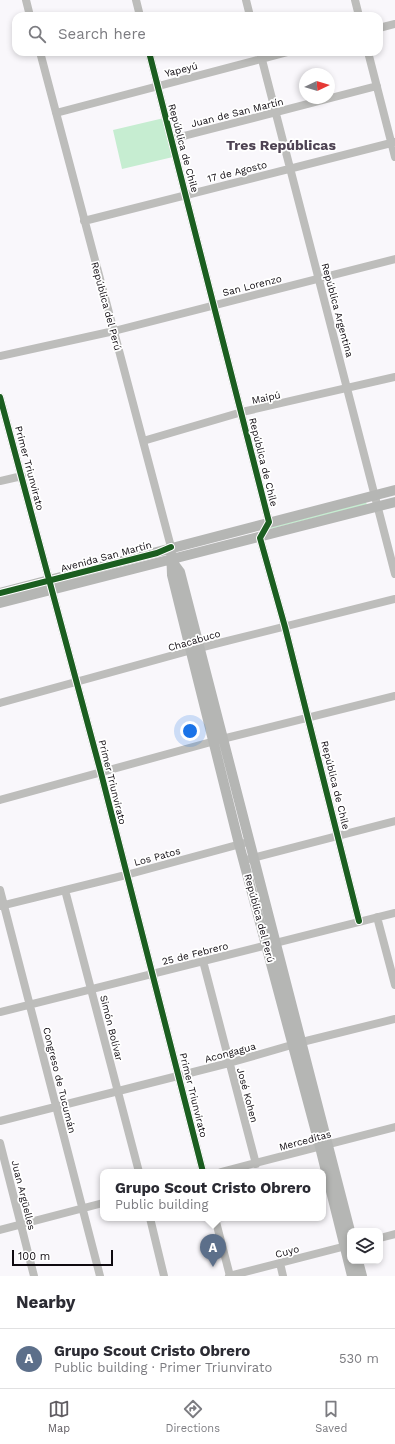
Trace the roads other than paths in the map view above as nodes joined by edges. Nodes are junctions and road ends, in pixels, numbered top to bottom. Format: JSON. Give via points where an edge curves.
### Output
{"nodes":[{"id":1,"x":28,"y":0,"type":"edge"},
{"id":2,"x":136,"y":0,"type":"edge"},
{"id":3,"x":246,"y":0,"type":"edge"},
{"id":4,"x":355,"y":0,"type":"edge"},
{"id":5,"x":30,"y":12,"type":"edge"},
{"id":6,"x":139,"y":12,"type":"edge"},
{"id":7,"x":249,"y":12,"type":"edge"},
{"id":8,"x":358,"y":12,"type":"edge"},
{"id":9,"x":395,"y":24,"type":"edge"},
{"id":10,"x":383,"y":27,"type":"edge"},
{"id":11,"x":41,"y":56,"type":"edge"},
{"id":12,"x":150,"y":56,"type":"edge"},
{"id":13,"x":258,"y":56,"type":"edge"},
{"id":14,"x":261,"y":56,"type":"edge"},
{"id":15,"x":369,"y":56,"type":"edge"},
{"id":16,"x":158,"y":86,"type":"junction"},
{"id":17,"x":377,"y":86,"type":"junction"},
{"id":18,"x":276,"y":112,"type":"junction"},
{"id":19,"x":56,"y":113,"type":"junction"},
{"id":20,"x":172,"y":139,"type":"junction"},
{"id":21,"x":393,"y":142,"type":"edge"},
{"id":22,"x":395,"y":157,"type":"edge"},
{"id":23,"x":290,"y":168,"type":"junction"},
{"id":24,"x":186,"y":194,"type":"junction"},
{"id":25,"x":84,"y":221,"type":"junction"},
{"id":26,"x":395,"y":259,"type":"edge"},
{"id":27,"x":319,"y":278,"type":"junction"},
{"id":28,"x":214,"y":305,"type":"junction"},
{"id":29,"x":114,"y":331,"type":"junction"},
{"id":30,"x":0,"y":356,"type":"edge"},
{"id":31,"x":395,"y":377,"type":"edge"},
{"id":32,"x":348,"y":389,"type":"junction"},
{"id":33,"x":0,"y":397,"type":"edge"},
{"id":34,"x":242,"y":412,"type":"junction"},
{"id":35,"x":143,"y":441,"type":"junction"},
{"id":36,"x":22,"y":476,"type":"junction"},
{"id":37,"x":0,"y":481,"type":"edge"},
{"id":38,"x":395,"y":490,"type":"edge"},
{"id":39,"x":375,"y":495,"type":"junction"},
{"id":40,"x":395,"y":502,"type":"edge"},
{"id":41,"x":378,"y":507,"type":"junction"},
{"id":42,"x":269,"y":522,"type":"junction"},
{"id":43,"x":260,"y":538,"type":"junction"},
{"id":44,"x":171,"y":547,"type":"junction"},
{"id":45,"x":171,"y":560,"type":"junction"},
{"id":46,"x":395,"y":574,"type":"edge"},
{"id":47,"x":51,"y":585,"type":"junction"},
{"id":48,"x":0,"y":594,"type":"edge"},
{"id":49,"x":395,"y":599,"type":"edge"},
{"id":50,"x":0,"y":603,"type":"edge"},
{"id":51,"x":285,"y":627,"type":"junction"},
{"id":52,"x":195,"y":650,"type":"junction"},
{"id":53,"x":77,"y":683,"type":"junction"},
{"id":54,"x":395,"y":696,"type":"edge"},
{"id":55,"x":0,"y":703,"type":"edge"},
{"id":56,"x":309,"y":719,"type":"junction"},
{"id":57,"x":218,"y":740,"type":"junction"},
{"id":58,"x":101,"y":773,"type":"junction"},
{"id":59,"x":0,"y":800,"type":"edge"},
{"id":60,"x":395,"y":821,"type":"edge"},
{"id":61,"x":339,"y":837,"type":"junction"},
{"id":62,"x":244,"y":843,"type":"junction"},
{"id":63,"x":248,"y":859,"type":"junction"},
{"id":64,"x":126,"y":875,"type":"junction"},
{"id":65,"x":0,"y":890,"type":"edge"},
{"id":66,"x":65,"y":890,"type":"junction"},
{"id":67,"x":2,"y":905,"type":"edge"},
{"id":68,"x":395,"y":913,"type":"edge"},
{"id":69,"x":377,"y":918,"type":"junction"},
{"id":70,"x":359,"y":921,"type":"junction"},
{"id":71,"x":271,"y":943,"type":"junction"},
{"id":72,"x":203,"y":961,"type":"junction"},
{"id":73,"x":153,"y":974,"type":"junction"},
{"id":74,"x":395,"y":985,"type":"edge"},
{"id":75,"x":92,"y":989,"type":"junction"},
{"id":76,"x":31,"y":1004,"type":"junction"},
{"id":77,"x":0,"y":1012,"type":"edge"},
{"id":78,"x":395,"y":1020,"type":"edge"},
{"id":79,"x":297,"y":1043,"type":"junction"},
{"id":80,"x":229,"y":1063,"type":"junction"},
{"id":81,"x":179,"y":1076,"type":"junction"},
{"id":82,"x":118,"y":1091,"type":"junction"},
{"id":83,"x":57,"y":1106,"type":"junction"},
{"id":84,"x":0,"y":1121,"type":"edge"},
{"id":85,"x":395,"y":1127,"type":"edge"},
{"id":86,"x":0,"y":1143,"type":"edge"},
{"id":87,"x":324,"y":1146,"type":"junction"},
{"id":88,"x":256,"y":1164,"type":"junction"},
{"id":89,"x":137,"y":1169,"type":"edge"},
{"id":90,"x":202,"y":1169,"type":"edge"},
{"id":91,"x":234,"y":1169,"type":"edge"},
{"id":92,"x":100,"y":1204,"type":"edge"},
{"id":93,"x":83,"y":1209,"type":"junction"},
{"id":94,"x":151,"y":1221,"type":"edge"},
{"id":95,"x":216,"y":1221,"type":"edge"},
{"id":96,"x":21,"y":1224,"type":"junction"},
{"id":97,"x":349,"y":1228,"type":"edge"},
{"id":98,"x":0,"y":1230,"type":"edge"},
{"id":99,"x":395,"y":1234,"type":"edge"},
{"id":100,"x":383,"y":1237,"type":"edge"},
{"id":101,"x":347,"y":1245,"type":"edge"},
{"id":102,"x":280,"y":1263,"type":"junction"},
{"id":103,"x":350,"y":1264,"type":"edge"},
{"id":104,"x":359,"y":1264,"type":"edge"},
{"id":105,"x":34,"y":1276,"type":"edge"},
{"id":106,"x":100,"y":1276,"type":"edge"},
{"id":107,"x":164,"y":1276,"type":"edge"},
{"id":108,"x":229,"y":1276,"type":"edge"},
{"id":109,"x":283,"y":1276,"type":"edge"},
{"id":110,"x":352,"y":1276,"type":"edge"},
{"id":111,"x":362,"y":1276,"type":"edge"}],
"edges":[{"from":1,"to":5,"type":"street"},
{"from":2,"to":6,"type":"street"},
{"from":3,"to":7,"type":"street"},
{"from":4,"to":8,"type":"street"},
{"from":9,"to":10,"type":"street"},
{"from":11,"to":19,"type":"street","name":"República del Perú"},
{"from":12,"to":16,"type":"street","name":"República de Chile"},
{"from":13,"to":16,"type":"street","name":"Yapeyú"},
{"from":14,"to":18,"type":"street","name":"República Argentina"},
{"from":15,"to":17,"type":"street"},
{"from":16,"to":19,"type":"street","name":"Yapeyú"},
{"from":16,"to":20,"type":"street","name":"República de Chile"},
{"from":17,"to":18,"type":"street","name":"Juan de San Martín"},
{"from":17,"to":21,"type":"street"},
{"from":18,"to":20,"type":"street","name":"Juan de San Martín"},
{"from":18,"to":23,"type":"street","name":"República Argentina"},
{"from":19,"to":25,"type":"street","name":"República del Perú"},
{"from":20,"to":24,"type":"street","name":"República de Chile"},
{"from":21,"to":22,"type":"street"},
{"from":21,"to":23,"type":"street","name":"17 de Agosto"},
{"from":23,"to":24,"type":"street","name":"17 de Agosto"},
{"from":23,"to":27,"type":"street","name":"República Argentina"},
{"from":24,"to":25,"type":"street","name":"17 de Agosto"},
{"from":24,"to":28,"type":"street","name":"República de Chile"},
{"from":25,"to":29,"type":"street","name":"República del Perú"},
{"from":26,"to":27,"type":"street","name":"San Lorenzo"},
{"from":27,"to":28,"type":"street","name":"San Lorenzo"},
{"from":27,"to":32,"type":"street","name":"República Argentina"},
{"from":28,"to":29,"type":"street","name":"San Lorenzo"},
{"from":28,"to":34,"type":"street","name":"República de Chile"},
{"from":29,"to":30,"type":"street","name":"San Lorenzo"},
{"from":29,"to":35,"type":"street","name":"República del Perú"},
{"from":31,"to":32,"type":"street","name":"Maipú"},
{"from":32,"to":34,"type":"street","name":"Maipú"},
{"from":32,"to":39,"type":"street","name":"República Argentina"},
{"from":33,"to":36,"type":"street","name":"Primer Triunvirato"},
{"from":34,"to":35,"type":"street","name":"Maipú"},
{"from":34,"to":42,"type":"street","name":"República de Chile"},
{"from":35,"to":44,"type":"street","name":"República del Perú"},
{"from":36,"to":37,"type":"street"},
{"from":36,"to":47,"type":"street","name":"Primer Triunvirato"},
{"from":38,"to":39,"type":"main road","name":"Avenida San Martín"},
{"from":39,"to":41,"type":"street","name":"República Argentina"},
{"from":39,"to":42,"type":"main road","name":"Avenida San Martín"},
{"from":40,"to":41,"type":"main road","name":"Avenida San Martín"},
{"from":41,"to":43,"type":"main road","name":"Avenida San Martín"},
{"from":41,"to":46,"type":"street","name":"República Argentina"},
{"from":42,"to":43,"type":"street","name":"República de Chile"},
{"from":42,"to":44,"type":"main road","name":"Avenida San Martín"},
{"from":43,"to":45,"type":"main road","name":"Avenida San Martín"},
{"from":43,"to":51,"type":"street","name":"República de Chile"},
{"from":44,"to":45,"type":"main road","name":"República del Perú"},
{"from":44,"to":47,"type":"main road","name":"Avenida San Martín"},
{"from":45,"to":47,"type":"main road","name":"Avenida San Martín"},
{"from":45,"to":52,"type":"main road","name":"República del Perú","via":[[172,575]]},
{"from":47,"to":48,"type":"main road","name":"Avenida San Martín"},
{"from":47,"to":50,"type":"main road","name":"Avenida San Martín"},
{"from":47,"to":53,"type":"street","name":"Primer Triunvirato"},
{"from":49,"to":51,"type":"street","name":"Chacabuco"},
{"from":51,"to":52,"type":"street","name":"Chacabuco"},
{"from":51,"to":56,"type":"street","name":"República de Chile"},
{"from":52,"to":53,"type":"street","name":"Chacabuco"},
{"from":52,"to":57,"type":"main road","name":"República del Perú"},
{"from":53,"to":55,"type":"street","name":"Chacabuco"},
{"from":53,"to":58,"type":"street","name":"Primer Triunvirato"},
{"from":54,"to":56,"type":"street"},
{"from":56,"to":57,"type":"street"},
{"from":56,"to":61,"type":"street","name":"República de Chile"},
{"from":57,"to":58,"type":"street"},
{"from":57,"to":62,"type":"main road","name":"República del Perú"},
{"from":58,"to":59,"type":"street"},
{"from":58,"to":64,"type":"street","name":"Primer Triunvirato"},
{"from":60,"to":61,"type":"street"},
{"from":61,"to":63,"type":"street"},
{"from":61,"to":70,"type":"street","name":"República de Chile"},
{"from":62,"to":63,"type":"main road","name":"República del Perú"},
{"from":62,"to":64,"type":"street","name":"Los Patos"},
{"from":63,"to":71,"type":"main road","name":"República del Perú"},
{"from":64,"to":66,"type":"street","name":"Los Patos"},
{"from":64,"to":73,"type":"street","name":"Primer Triunvirato"},
{"from":65,"to":67,"type":"street","name":"Congreso de Tucumán"},
{"from":66,"to":67,"type":"street","name":"Los Patos"},
{"from":66,"to":75,"type":"street","name":"Simón Bolívar"},
{"from":67,"to":76,"type":"street","name":"Congreso de Tucumán"},
{"from":68,"to":69,"type":"street","name":"25 de Febrero"},
{"from":69,"to":70,"type":"street","name":"25 de Febrero"},
{"from":69,"to":74,"type":"street"},
{"from":70,"to":71,"type":"street","name":"25 de Febrero"},
{"from":71,"to":72,"type":"street","name":"25 de Febrero"},
{"from":71,"to":79,"type":"main road","name":"República del Perú"},
{"from":72,"to":73,"type":"street","name":"25 de Febrero"},
{"from":72,"to":80,"type":"street","name":"José Kohen"},
{"from":73,"to":75,"type":"street","name":"25 de Febrero"},
{"from":73,"to":81,"type":"street","name":"Primer Triunvirato"},
{"from":75,"to":76,"type":"street","name":"25 de Febrero"},
{"from":75,"to":82,"type":"street","name":"Simón Bolívar"},
{"from":76,"to":77,"type":"street","name":"25 de Febrero"},
{"from":76,"to":83,"type":"street","name":"Congreso de Tucumán"},
{"from":78,"to":79,"type":"street","name":"Acongagua"},
{"from":79,"to":80,"type":"street","name":"Acongagua"},
{"from":79,"to":87,"type":"main road","name":"República del Perú"},
{"from":80,"to":81,"type":"street","name":"Acongagua"},
{"from":80,"to":88,"type":"street","name":"José Kohen"},
{"from":81,"to":82,"type":"street","name":"Acongagua"},
{"from":81,"to":90,"type":"street","name":"Primer Triunvirato"},
{"from":82,"to":83,"type":"street","name":"Acongagua"},
{"from":82,"to":89,"type":"street","name":"Simón Bolívar"},
{"from":83,"to":84,"type":"street","name":"Acongagua"},
{"from":83,"to":93,"type":"street","name":"Congreso de Tucumán"},
{"from":85,"to":87,"type":"street","name":"Merceditas"},
{"from":86,"to":96,"type":"street","name":"Juan Argüelles"},
{"from":87,"to":88,"type":"street","name":"Merceditas"},
{"from":87,"to":97,"type":"main road","name":"República del Perú"},
{"from":87,"to":101,"type":"main road","name":"República del Perú"},
{"from":88,"to":91,"type":"street","name":"Merceditas"},
{"from":92,"to":93,"type":"street"},
{"from":93,"to":96,"type":"street"},
{"from":93,"to":106,"type":"street","name":"Congreso de Tucumán"},
{"from":94,"to":107,"type":"street"},
{"from":95,"to":108,"type":"street"},
{"from":96,"to":98,"type":"street"},
{"from":96,"to":105,"type":"street","name":"Juan Argüelles"},
{"from":99,"to":100,"type":"street"},
{"from":101,"to":102,"type":"street","name":"Cuyo"},
{"from":102,"to":108,"type":"street","name":"Cuyo"},
{"from":102,"to":109,"type":"street"},
{"from":103,"to":110,"type":"main road","name":"República del Perú"},
{"from":104,"to":111,"type":"main road"}]}
